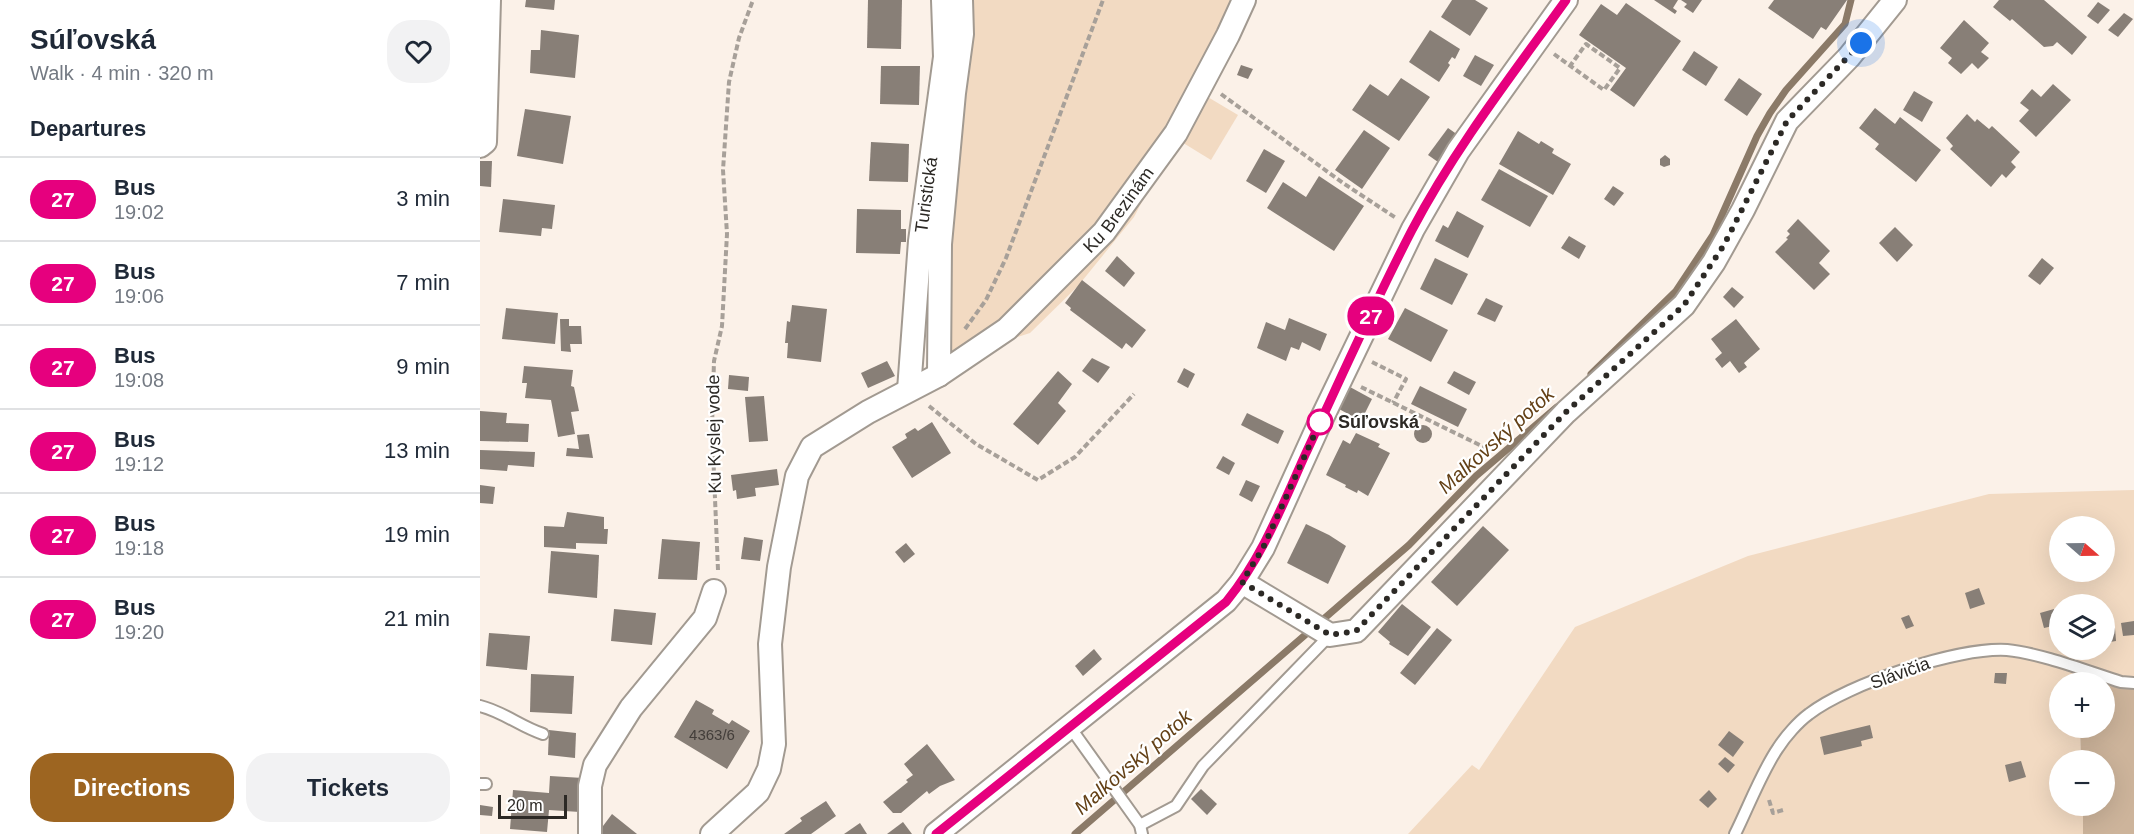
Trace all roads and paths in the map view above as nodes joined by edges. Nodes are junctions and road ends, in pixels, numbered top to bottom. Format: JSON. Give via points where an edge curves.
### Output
{"nodes":[{"id":1,"x":489,"y":0,"type":"edge"},
{"id":2,"x":753,"y":0,"type":"edge"},
{"id":3,"x":943,"y":0,"type":"edge"},
{"id":4,"x":961,"y":0,"type":"edge"},
{"id":5,"x":1103,"y":0,"type":"edge"},
{"id":6,"x":1244,"y":0,"type":"edge"},
{"id":7,"x":1566,"y":0,"type":"edge"},
{"id":8,"x":1895,"y":0,"type":"edge"},
{"id":9,"x":1536,"y":42,"type":"junction"},
{"id":10,"x":1570,"y":66,"type":"junction"},
{"id":11,"x":1204,"y":81,"type":"junction"},
{"id":12,"x":480,"y":146,"type":"edge"},
{"id":13,"x":1413,"y":229,"type":"junction"},
{"id":14,"x":964,"y":331,"type":"dead end"},
{"id":15,"x":1363,"y":357,"type":"dead end"},
{"id":16,"x":939,"y":375,"type":"junction"},
{"id":17,"x":1341,"y":378,"type":"junction"},
{"id":18,"x":909,"y":390,"type":"junction"},
{"id":19,"x":1134,"y":394,"type":"dead end"},
{"id":20,"x":1393,"y":403,"type":"junction"},
{"id":21,"x":1492,"y":451,"type":"dead end"},
{"id":22,"x":1242,"y":582,"type":"junction"},
{"id":23,"x":714,"y":591,"type":"joint"},
{"id":24,"x":1330,"y":635,"type":"junction"},
{"id":25,"x":2134,"y":683,"type":"edge"},
{"id":26,"x":480,"y":706,"type":"edge"},
{"id":27,"x":1070,"y":727,"type":"junction"},
{"id":28,"x":543,"y":734,"type":"dead end"},
{"id":29,"x":1141,"y":830,"type":"edge"},
{"id":30,"x":590,"y":834,"type":"edge"},
{"id":31,"x":712,"y":834,"type":"edge"},
{"id":32,"x":936,"y":834,"type":"edge"},
{"id":33,"x":1735,"y":834,"type":"edge"}],
"edges":[{"from":1,"to":12,"type":"street","via":[[486,130],[485,142]]},
{"from":2,"to":23,"type":"path","name":"Ku Kyslej vode","via":[[729,82],[723,170],[727,234],[722,326],[714,362],[712,427],[719,575]]},
{"from":3,"to":18,"type":"street","name":"Turistická","via":[[945,57],[920,241]]},
{"from":4,"to":16,"type":"street","name":"Turistická","via":[[962,34],[940,244]]},
{"from":5,"to":14,"type":"path","via":[[1006,258],[986,300]]},
{"from":6,"to":11,"type":"street","name":"Ku Brezinám"},
{"from":7,"to":9,"type":"street"},
{"from":8,"to":24,"type":"street","via":[[1849,57],[1787,121],[1720,252],[1684,305],[1566,412],[1356,631]]},
{"from":9,"to":10,"type":"path"},
{"from":9,"to":13,"type":"street","via":[[1458,151]]},
{"from":10,"to":10,"type":"path","via":[[1604,90],[1620,68],[1586,44]]},
{"from":11,"to":13,"type":"path","via":[[1342,183]]},
{"from":11,"to":16,"type":"street","name":"Ku Brezinám","via":[[1176,133],[1104,232],[1007,329]]},
{"from":13,"to":17,"type":"street"},
{"from":15,"to":20,"type":"path","via":[[1406,379]]},
{"from":16,"to":18,"type":"street"},
{"from":17,"to":20,"type":"path"},
{"from":17,"to":22,"type":"street","via":[[1263,548]]},
{"from":18,"to":19,"type":"path","via":[[976,444],[1038,480],[1075,457]]},
{"from":18,"to":31,"type":"street","via":[[812,447],[797,476],[779,567],[770,644],[774,744],[769,769],[758,792]]},
{"from":20,"to":21,"type":"path"},
{"from":22,"to":24,"type":"street"},
{"from":22,"to":27,"type":"street","via":[[1226,602]]},
{"from":23,"to":30,"type":"street","via":[[705,618],[631,708],[595,765],[590,786]]},
{"from":24,"to":29,"type":"lane","via":[[1203,766],[1176,806]]},
{"from":25,"to":33,"type":"lane","name":"Slávičia","via":[[2008,650],[1954,654],[1898,673],[1848,692],[1808,714],[1778,747]]},
{"from":26,"to":28,"type":"lane"},
{"from":27,"to":29,"type":"lane"},
{"from":27,"to":32,"type":"street"}]}
